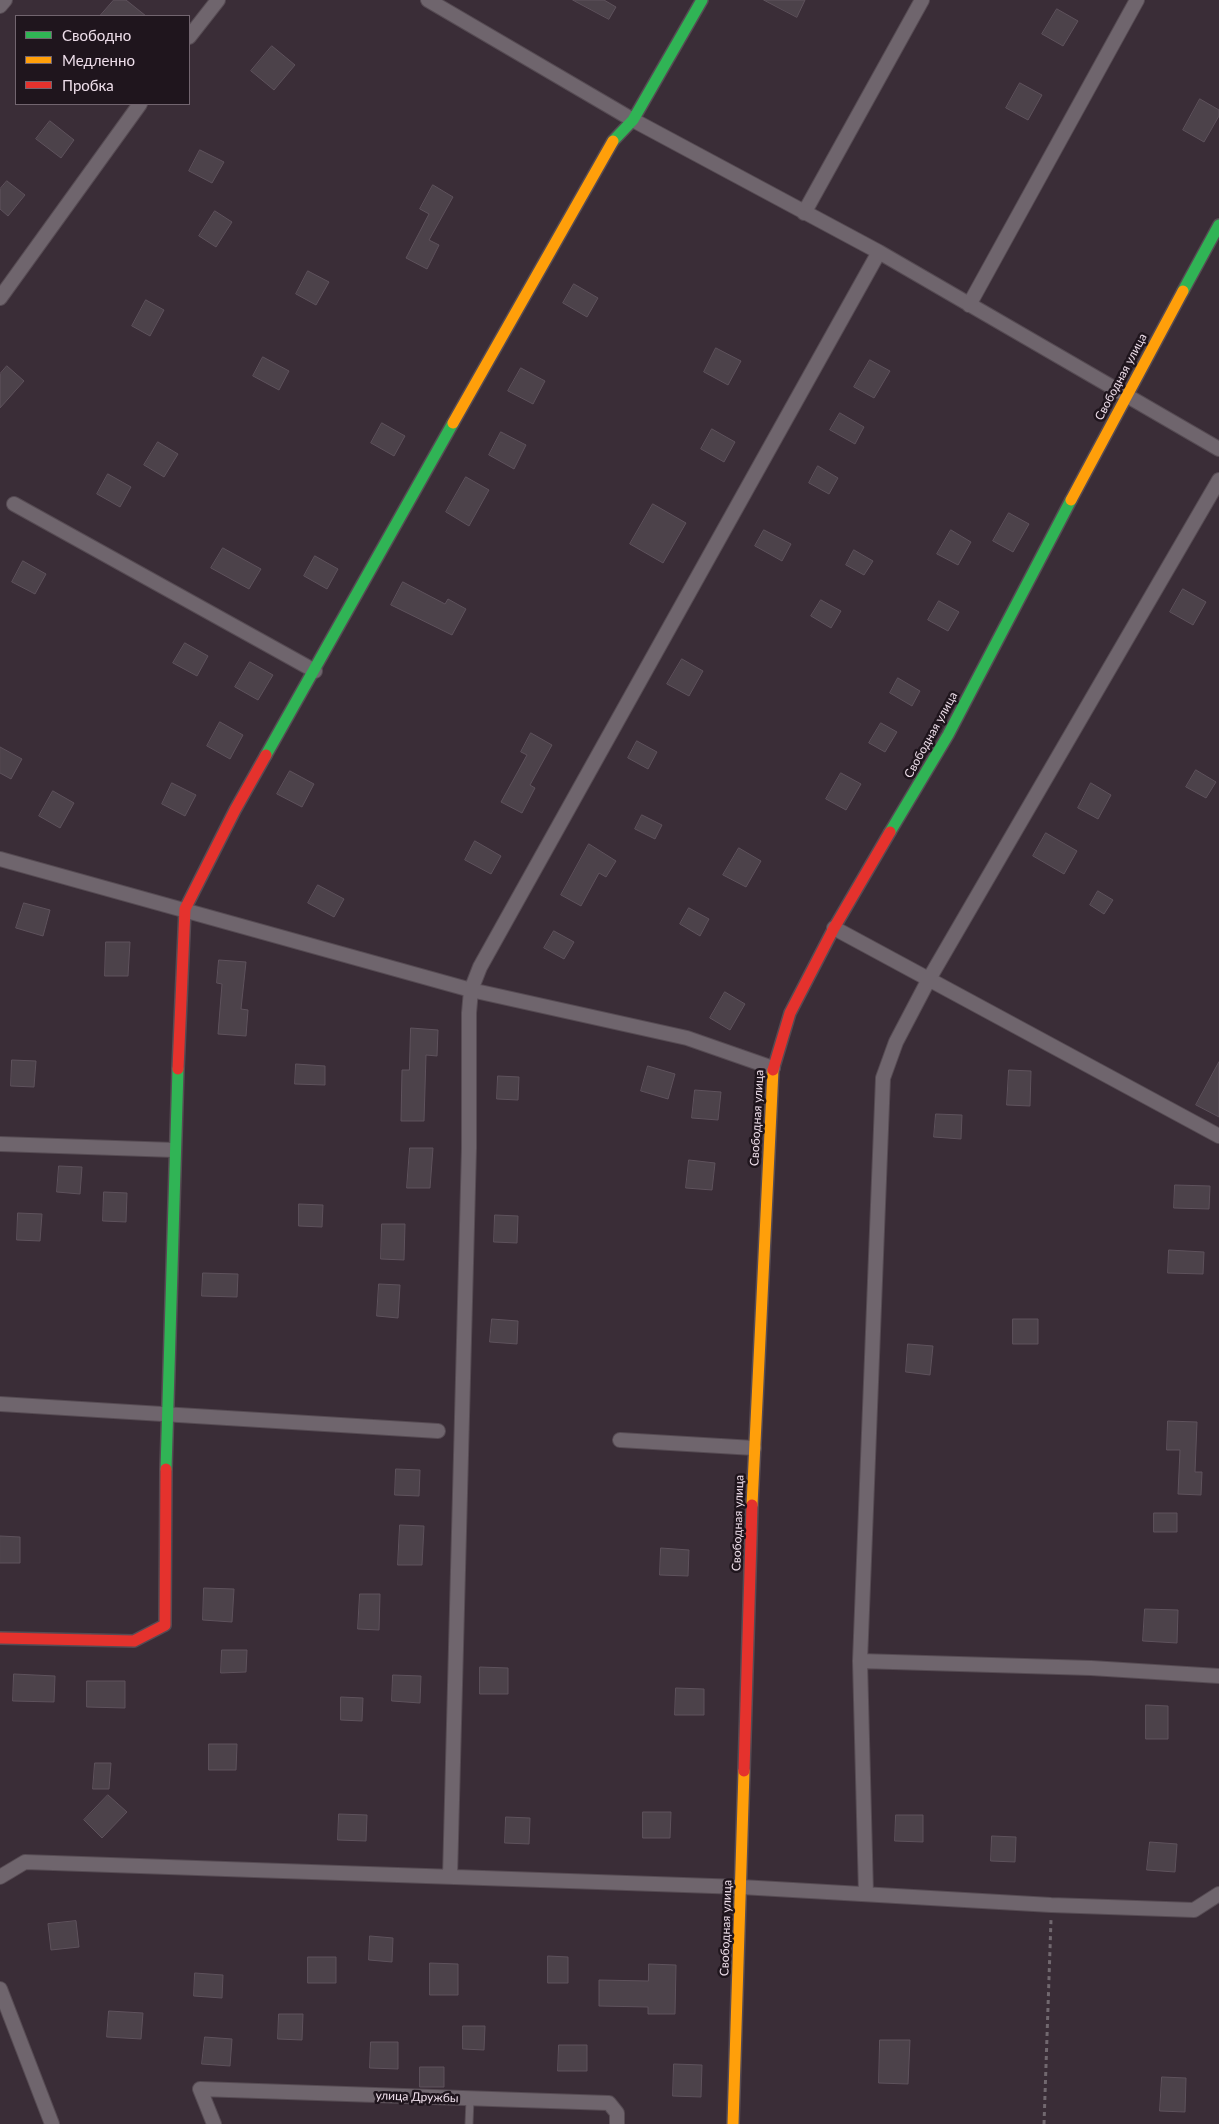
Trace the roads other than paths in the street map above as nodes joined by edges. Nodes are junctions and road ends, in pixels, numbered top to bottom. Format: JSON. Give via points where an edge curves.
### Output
{"nodes":[{"id":1,"x":4,"y":0,"type":"edge"},
{"id":2,"x":218,"y":0,"type":"edge"},
{"id":3,"x":428,"y":0,"type":"edge"},
{"id":4,"x":702,"y":0,"type":"edge"},
{"id":5,"x":922,"y":0,"type":"edge"},
{"id":6,"x":1137,"y":0,"type":"edge"},
{"id":7,"x":0,"y":6,"type":"edge"},
{"id":8,"x":190,"y":36,"type":"edge"},
{"id":9,"x":139,"y":105,"type":"edge"},
{"id":10,"x":634,"y":120,"type":"junction"},
{"id":11,"x":804,"y":213,"type":"junction"},
{"id":12,"x":1219,"y":224,"type":"edge"},
{"id":13,"x":879,"y":252,"type":"junction"},
{"id":14,"x":0,"y":298,"type":"edge"},
{"id":15,"x":969,"y":305,"type":"junction"},
{"id":16,"x":1125,"y":396,"type":"junction"},
{"id":17,"x":1219,"y":449,"type":"edge"},
{"id":18,"x":1219,"y":480,"type":"edge"},
{"id":19,"x":14,"y":504,"type":"dead end"},
{"id":20,"x":315,"y":671,"type":"junction"},
{"id":21,"x":0,"y":859,"type":"edge"},
{"id":22,"x":185,"y":909,"type":"junction"},
{"id":23,"x":834,"y":928,"type":"junction"},
{"id":24,"x":929,"y":979,"type":"junction"},
{"id":25,"x":471,"y":990,"type":"junction"},
{"id":26,"x":773,"y":1068,"type":"junction"},
{"id":27,"x":1219,"y":1136,"type":"edge"},
{"id":28,"x":0,"y":1144,"type":"edge"},
{"id":29,"x":174,"y":1150,"type":"junction"},
{"id":30,"x":0,"y":1404,"type":"edge"},
{"id":31,"x":167,"y":1415,"type":"junction"},
{"id":32,"x":438,"y":1432,"type":"dead end"},
{"id":33,"x":620,"y":1440,"type":"dead end"},
{"id":34,"x":754,"y":1448,"type":"junction"},
{"id":35,"x":0,"y":1638,"type":"edge"},
{"id":36,"x":860,"y":1661,"type":"junction"},
{"id":37,"x":1219,"y":1676,"type":"edge"},
{"id":38,"x":0,"y":1877,"type":"edge"},
{"id":39,"x":450,"y":1877,"type":"junction"},
{"id":40,"x":741,"y":1887,"type":"junction"},
{"id":41,"x":866,"y":1894,"type":"junction"},
{"id":42,"x":1219,"y":1894,"type":"edge"},
{"id":43,"x":0,"y":1989,"type":"edge"},
{"id":44,"x":470,"y":2099,"type":"junction"},
{"id":45,"x":52,"y":2124,"type":"edge"},
{"id":46,"x":214,"y":2124,"type":"edge"},
{"id":47,"x":469,"y":2124,"type":"edge"},
{"id":48,"x":617,"y":2124,"type":"edge"},
{"id":49,"x":733,"y":2124,"type":"edge"}],
"edges":[{"from":1,"to":7,"type":"street"},
{"from":2,"to":8,"type":"street"},
{"from":3,"to":10,"type":"street"},
{"from":4,"to":10,"type":"street"},
{"from":5,"to":11,"type":"street"},
{"from":6,"to":15,"type":"street"},
{"from":9,"to":14,"type":"street"},
{"from":10,"to":11,"type":"street"},
{"from":10,"to":20,"type":"street","via":[[609,145]]},
{"from":11,"to":13,"type":"street"},
{"from":12,"to":16,"type":"street","name":"Свободная улица"},
{"from":13,"to":15,"type":"street"},
{"from":13,"to":25,"type":"street","via":[[480,967]]},
{"from":15,"to":16,"type":"street"},
{"from":16,"to":17,"type":"street"},
{"from":16,"to":23,"type":"street","name":"Свободная улица","via":[[948,735]]},
{"from":18,"to":24,"type":"street"},
{"from":19,"to":20,"type":"street"},
{"from":20,"to":22,"type":"street","via":[[235,810]]},
{"from":21,"to":22,"type":"street"},
{"from":22,"to":25,"type":"street"},
{"from":22,"to":29,"type":"street"},
{"from":23,"to":24,"type":"street"},
{"from":23,"to":26,"type":"street","name":"Свободная улица","via":[[790,1013]]},
{"from":24,"to":27,"type":"street"},
{"from":24,"to":36,"type":"street","via":[[896,1042],[882,1078]]},
{"from":25,"to":26,"type":"street","via":[[686,1038]]},
{"from":25,"to":39,"type":"street"},
{"from":26,"to":34,"type":"street","name":"Свободная улица"},
{"from":28,"to":29,"type":"street"},
{"from":29,"to":31,"type":"street"},
{"from":30,"to":31,"type":"street"},
{"from":31,"to":32,"type":"street"},
{"from":31,"to":35,"type":"street","via":[[165,1625],[134,1641]]},
{"from":33,"to":34,"type":"street"},
{"from":34,"to":40,"type":"street","name":"Свободная улица"},
{"from":36,"to":37,"type":"street","via":[[1091,1668]]},
{"from":36,"to":41,"type":"street"},
{"from":38,"to":39,"type":"street","via":[[25,1862]]},
{"from":39,"to":40,"type":"street"},
{"from":40,"to":41,"type":"street"},
{"from":40,"to":49,"type":"street","name":"Свободная улица"},
{"from":41,"to":42,"type":"street","via":[[1194,1910]]},
{"from":43,"to":45,"type":"street"},
{"from":44,"to":46,"type":"street","name":"улица Дружбы","via":[[200,2089]]},
{"from":44,"to":47,"type":"lane"},
{"from":44,"to":48,"type":"street","name":"улица Дружбы","via":[[608,2103],[617,2113]]}]}
